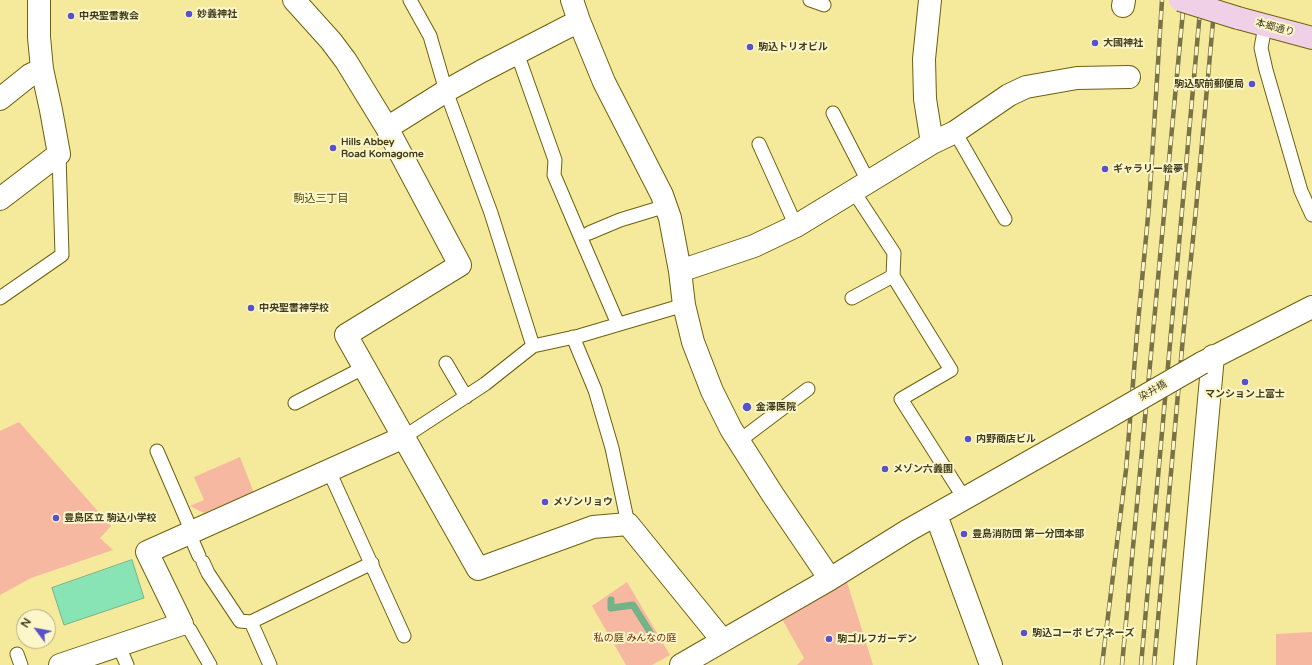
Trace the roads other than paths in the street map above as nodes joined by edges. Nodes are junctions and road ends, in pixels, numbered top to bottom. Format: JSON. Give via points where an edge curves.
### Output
{"nodes":[{"id":1,"x":39,"y":0,"type":"edge"},
{"id":2,"x":294,"y":0,"type":"edge"},
{"id":3,"x":410,"y":0,"type":"edge"},
{"id":4,"x":572,"y":0,"type":"edge"},
{"id":5,"x":810,"y":0,"type":"edge"},
{"id":6,"x":930,"y":0,"type":"edge"},
{"id":7,"x":1180,"y":0,"type":"edge"},
{"id":8,"x":824,"y":5,"type":"dead end"},
{"id":9,"x":579,"y":21,"type":"junction"},
{"id":10,"x":1265,"y":26,"type":"junction"},
{"id":11,"x":1312,"y":38,"type":"edge"},
{"id":12,"x":517,"y":53,"type":"junction"},
{"id":13,"x":42,"y":69,"type":"junction"},
{"id":14,"x":1130,"y":78,"type":"dead end"},
{"id":15,"x":446,"y":91,"type":"junction"},
{"id":16,"x":0,"y":99,"type":"edge"},
{"id":17,"x":833,"y":113,"type":"dead end"},
{"id":18,"x":387,"y":128,"type":"junction"},
{"id":19,"x":955,"y":132,"type":"junction"},
{"id":20,"x":932,"y":143,"type":"junction"},
{"id":21,"x":759,"y":144,"type":"dead end"},
{"id":22,"x":58,"y":154,"type":"junction"},
{"id":23,"x":861,"y":186,"type":"junction"},
{"id":24,"x":0,"y":199,"type":"edge"},
{"id":25,"x":666,"y":206,"type":"junction"},
{"id":26,"x":1312,"y":215,"type":"edge"},
{"id":27,"x":1005,"y":220,"type":"dead end"},
{"id":28,"x":796,"y":226,"type":"junction"},
{"id":29,"x":589,"y":233,"type":"dead end"},
{"id":30,"x":680,"y":271,"type":"junction"},
{"id":31,"x":893,"y":276,"type":"junction"},
{"id":32,"x":0,"y":298,"type":"edge"},
{"id":33,"x":852,"y":298,"type":"dead end"},
{"id":34,"x":684,"y":305,"type":"junction"},
{"id":35,"x":1312,"y":308,"type":"edge"},
{"id":36,"x":618,"y":324,"type":"junction"},
{"id":37,"x":573,"y":337,"type":"junction"},
{"id":38,"x":533,"y":346,"type":"junction"},
{"id":39,"x":1207,"y":359,"type":"junction"},
{"id":40,"x":446,"y":363,"type":"dead end"},
{"id":41,"x":365,"y":367,"type":"junction"},
{"id":42,"x":808,"y":389,"type":"dead end"},
{"id":43,"x":466,"y":397,"type":"junction"},
{"id":44,"x":295,"y":403,"type":"dead end"},
{"id":45,"x":404,"y":437,"type":"junction"},
{"id":46,"x":739,"y":441,"type":"junction"},
{"id":47,"x":157,"y":451,"type":"dead end"},
{"id":48,"x":329,"y":470,"type":"junction"},
{"id":49,"x":964,"y":498,"type":"junction"},
{"id":50,"x":936,"y":515,"type":"junction"},
{"id":51,"x":628,"y":524,"type":"junction"},
{"id":52,"x":191,"y":533,"type":"junction"},
{"id":53,"x":372,"y":563,"type":"junction"},
{"id":54,"x":830,"y":579,"type":"junction"},
{"id":55,"x":252,"y":622,"type":"junction"},
{"id":56,"x":182,"y":624,"type":"junction"},
{"id":57,"x":404,"y":636,"type":"dead end"},
{"id":58,"x":723,"y":641,"type":"junction"},
{"id":59,"x":123,"y":655,"type":"edge"},
{"id":60,"x":60,"y":665,"type":"edge"},
{"id":61,"x":210,"y":665,"type":"edge"},
{"id":62,"x":270,"y":665,"type":"edge"},
{"id":63,"x":681,"y":665,"type":"edge"},
{"id":64,"x":991,"y":665,"type":"edge"},
{"id":65,"x":1185,"y":665,"type":"edge"}],
"edges":[{"from":1,"to":13,"type":"street"},
{"from":2,"to":18,"type":"street","via":[[346,61]]},
{"from":3,"to":15,"type":"lane","via":[[430,36]]},
{"from":4,"to":9,"type":"street"},
{"from":5,"to":8,"type":"lane"},
{"from":6,"to":20,"type":"street","via":[[924,59],[925,99]]},
{"from":7,"to":10,"type":"main road","name":"本郷通り","bridge":true},
{"from":9,"to":12,"type":"street"},
{"from":9,"to":25,"type":"street","via":[[604,82]]},
{"from":10,"to":11,"type":"main road","name":"本郷通り"},
{"from":10,"to":26,"type":"lane","via":[[1261,48],[1266,70],[1301,191]]},
{"from":12,"to":15,"type":"street"},
{"from":12,"to":36,"type":"lane","via":[[555,160],[554,175]]},
{"from":13,"to":16,"type":"street","via":[[30,75]]},
{"from":13,"to":22,"type":"street"},
{"from":14,"to":19,"type":"street","via":[[1077,78],[1026,87],[1008,95]]},
{"from":15,"to":18,"type":"street"},
{"from":15,"to":38,"type":"lane","via":[[491,213]]},
{"from":17,"to":23,"type":"lane"},
{"from":18,"to":41,"type":"street","via":[[460,264],[346,334]]},
{"from":19,"to":20,"type":"street"},
{"from":19,"to":27,"type":"lane"},
{"from":20,"to":23,"type":"street"},
{"from":21,"to":28,"type":"lane"},
{"from":22,"to":24,"type":"street"},
{"from":22,"to":32,"type":"lane","via":[[62,255]]},
{"from":23,"to":28,"type":"street"},
{"from":23,"to":31,"type":"lane","via":[[894,253]]},
{"from":25,"to":29,"type":"lane","via":[[620,220]]},
{"from":25,"to":30,"type":"street"},
{"from":28,"to":30,"type":"street","via":[[754,246]]},
{"from":30,"to":34,"type":"street"},
{"from":31,"to":33,"type":"lane"},
{"from":31,"to":49,"type":"lane","via":[[951,370],[901,399]]},
{"from":34,"to":36,"type":"lane"},
{"from":34,"to":46,"type":"street","via":[[712,391]]},
{"from":35,"to":39,"type":"street","name":"染井橋"},
{"from":36,"to":37,"type":"lane"},
{"from":37,"to":38,"type":"lane"},
{"from":37,"to":51,"type":"lane","via":[[595,390],[612,448]]},
{"from":38,"to":43,"type":"lane"},
{"from":39,"to":49,"type":"street","name":"染井橋","bridge":true},
{"from":39,"to":65,"type":"street"},
{"from":40,"to":43,"type":"lane"},
{"from":41,"to":44,"type":"lane"},
{"from":41,"to":45,"type":"street"},
{"from":42,"to":46,"type":"lane"},
{"from":43,"to":45,"type":"lane"},
{"from":45,"to":48,"type":"street"},
{"from":45,"to":51,"type":"street","via":[[478,569],[593,526]]},
{"from":46,"to":54,"type":"street"},
{"from":47,"to":52,"type":"lane"},
{"from":48,"to":52,"type":"street"},
{"from":48,"to":53,"type":"lane"},
{"from":49,"to":50,"type":"street","name":"染井橋"},
{"from":50,"to":54,"type":"street","name":"染井橋"},
{"from":50,"to":64,"type":"street"},
{"from":51,"to":58,"type":"street"},
{"from":52,"to":55,"type":"lane","via":[[208,573],[240,621]]},
{"from":52,"to":56,"type":"street","via":[[147,552]]},
{"from":53,"to":55,"type":"lane"},
{"from":53,"to":57,"type":"lane"},
{"from":54,"to":58,"type":"street","name":"染井橋"},
{"from":55,"to":62,"type":"lane"},
{"from":56,"to":59,"type":"street"},
{"from":56,"to":61,"type":"lane","via":[[190,630]]},
{"from":58,"to":63,"type":"street","name":"染井橋"},
{"from":59,"to":60,"type":"street"}]}
